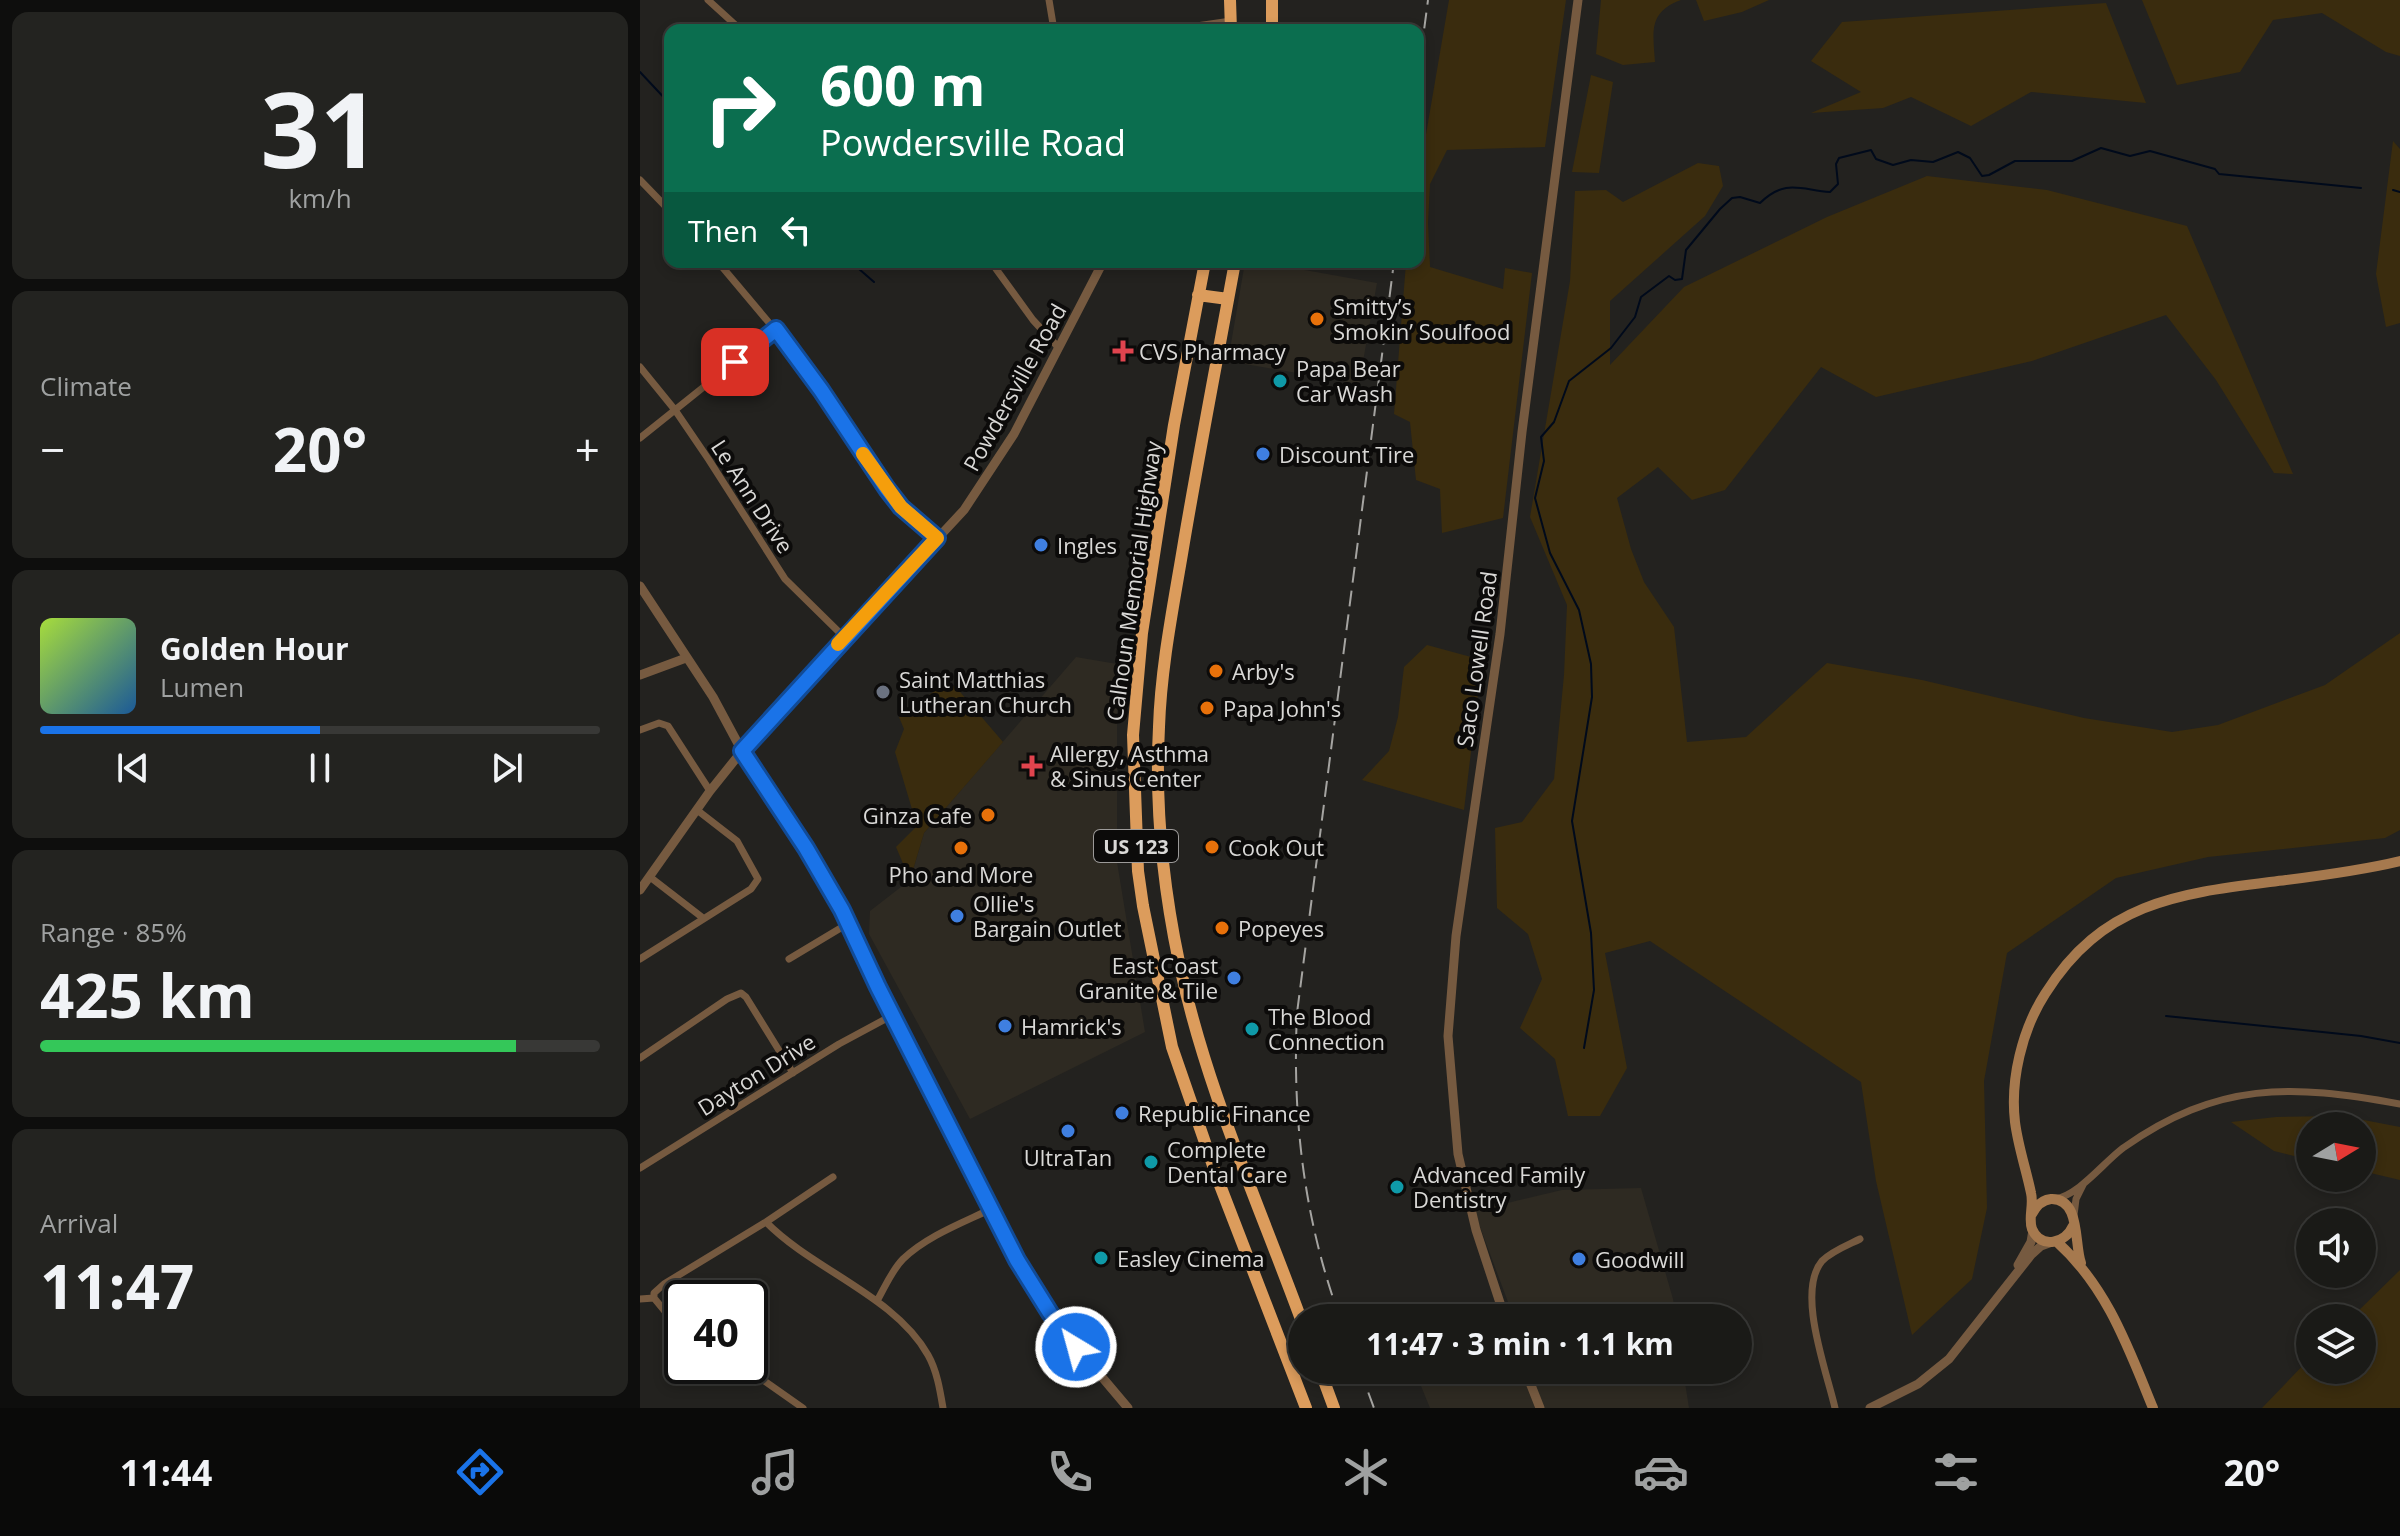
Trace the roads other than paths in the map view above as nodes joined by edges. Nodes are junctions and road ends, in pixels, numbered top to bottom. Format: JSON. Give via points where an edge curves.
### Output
{"nodes":[{"id":1,"x":708,"y":0,"type":"edge"},
{"id":2,"x":1049,"y":0,"type":"edge"},
{"id":3,"x":1230,"y":0,"type":"edge"},
{"id":4,"x":1272,"y":0,"type":"edge"},
{"id":5,"x":1278,"y":0,"type":"edge"},
{"id":6,"x":1578,"y":0,"type":"edge"},
{"id":7,"x":734,"y":24,"type":"edge"},
{"id":8,"x":1053,"y":24,"type":"edge"},
{"id":9,"x":1231,"y":24,"type":"edge"},
{"id":10,"x":1273,"y":24,"type":"edge"},
{"id":11,"x":1274,"y":24,"type":"edge"},
{"id":12,"x":640,"y":180,"type":"edge"},
{"id":13,"x":664,"y":205,"type":"edge"},
{"id":14,"x":723,"y":268,"type":"edge"},
{"id":15,"x":995,"y":268,"type":"edge"},
{"id":16,"x":1100,"y":268,"type":"edge"},
{"id":17,"x":1204,"y":268,"type":"edge"},
{"id":18,"x":1233,"y":268,"type":"edge"},
{"id":19,"x":1198,"y":295,"type":"junction"},
{"id":20,"x":1228,"y":299,"type":"junction"},
{"id":21,"x":776,"y":329,"type":"junction"},
{"id":22,"x":1058,"y":347,"type":"junction"},
{"id":23,"x":640,"y":367,"type":"edge"},
{"id":24,"x":675,"y":410,"type":"junction"},
{"id":25,"x":640,"y":438,"type":"edge"},
{"id":26,"x":937,"y":538,"type":"junction"},
{"id":27,"x":1151,"y":573,"type":"junction"},
{"id":28,"x":1178,"y":578,"type":"junction"},
{"id":29,"x":640,"y":586,"type":"edge"},
{"id":30,"x":844,"y":637,"type":"junction"},
{"id":31,"x":686,"y":658,"type":"junction"},
{"id":32,"x":640,"y":675,"type":"edge"},
{"id":33,"x":640,"y":730,"type":"edge"},
{"id":34,"x":742,"y":751,"type":"junction"},
{"id":35,"x":710,"y":791,"type":"junction"},
{"id":36,"x":697,"y":810,"type":"junction"},
{"id":37,"x":2400,"y":861,"type":"edge"},
{"id":38,"x":650,"y":877,"type":"junction"},
{"id":39,"x":640,"y":890,"type":"edge"},
{"id":40,"x":1168,"y":901,"type":"junction"},
{"id":41,"x":1143,"y":906,"type":"junction"},
{"id":42,"x":703,"y":918,"type":"junction"},
{"id":43,"x":849,"y":923,"type":"junction"},
{"id":44,"x":640,"y":959,"type":"edge"},
{"id":45,"x":789,"y":959,"type":"dead end"},
{"id":46,"x":893,"y":1015,"type":"junction"},
{"id":47,"x":640,"y":1058,"type":"edge"},
{"id":48,"x":793,"y":1073,"type":"junction"},
{"id":49,"x":1210,"y":1077,"type":"junction"},
{"id":50,"x":1184,"y":1085,"type":"junction"},
{"id":51,"x":2400,"y":1104,"type":"edge"},
{"id":52,"x":2024,"y":1167,"type":"junction"},
{"id":53,"x":640,"y":1168,"type":"edge"},
{"id":54,"x":833,"y":1177,"type":"dead end"},
{"id":55,"x":2084,"y":1183,"type":"junction"},
{"id":56,"x":2050,"y":1199,"type":"junction"},
{"id":57,"x":991,"y":1209,"type":"junction"},
{"id":58,"x":2031,"y":1216,"type":"junction"},
{"id":59,"x":2073,"y":1221,"type":"junction"},
{"id":60,"x":766,"y":1222,"type":"junction"},
{"id":61,"x":2033,"y":1230,"type":"junction"},
{"id":62,"x":1860,"y":1239,"type":"dead end"},
{"id":63,"x":2055,"y":1242,"type":"junction"},
{"id":64,"x":2083,"y":1269,"type":"junction"},
{"id":65,"x":2012,"y":1279,"type":"junction"},
{"id":66,"x":654,"y":1298,"type":"junction"},
{"id":67,"x":640,"y":1299,"type":"edge"},
{"id":68,"x":877,"y":1301,"type":"junction"},
{"id":69,"x":1295,"y":1304,"type":"edge"},
{"id":70,"x":1500,"y":1304,"type":"edge"},
{"id":71,"x":664,"y":1310,"type":"edge"},
{"id":72,"x":768,"y":1384,"type":"edge"},
{"id":73,"x":1325,"y":1384,"type":"edge"},
{"id":74,"x":1531,"y":1384,"type":"edge"},
{"id":75,"x":803,"y":1408,"type":"edge"},
{"id":76,"x":943,"y":1408,"type":"edge"},
{"id":77,"x":1128,"y":1408,"type":"edge"},
{"id":78,"x":1306,"y":1408,"type":"edge"},
{"id":79,"x":1334,"y":1408,"type":"edge"},
{"id":80,"x":1540,"y":1408,"type":"edge"},
{"id":81,"x":1835,"y":1408,"type":"edge"},
{"id":82,"x":1870,"y":1408,"type":"edge"},
{"id":83,"x":2153,"y":1408,"type":"edge"}],
"edges":[{"from":1,"to":7,"type":"street"},
{"from":2,"to":8,"type":"street"},
{"from":3,"to":9,"type":"highway"},
{"from":4,"to":10,"type":"highway"},
{"from":5,"to":11,"type":"main road"},
{"from":6,"to":70,"type":"street","name":"Saco Lowell Road","via":[[1450,1006],[1458,1154]]},
{"from":12,"to":13,"type":"street"},
{"from":14,"to":21,"type":"street"},
{"from":15,"to":22,"type":"street"},
{"from":16,"to":22,"type":"street","name":"Powdersville Road"},
{"from":17,"to":19,"type":"highway","name":"Calhoun Memorial Highway","number":"US 123"},
{"from":18,"to":20,"type":"highway","name":"Calhoun Memorial Highway","number":"US 123"},
{"from":19,"to":20,"type":"highway"},
{"from":19,"to":27,"type":"highway","name":"Calhoun Memorial Highway","number":"US 123"},
{"from":20,"to":28,"type":"highway","name":"Calhoun Memorial Highway","number":"US 123"},
{"from":21,"to":24,"type":"street"},
{"from":21,"to":26,"type":"street","via":[[887,489]]},
{"from":22,"to":26,"type":"street","name":"Powdersville Road","via":[[998,460],[964,510]]},
{"from":23,"to":24,"type":"street","name":"Le Ann Drive"},
{"from":24,"to":25,"type":"street"},
{"from":24,"to":30,"type":"street","name":"Le Ann Drive","via":[[785,579]]},
{"from":26,"to":30,"type":"street","name":"Powdersville Road"},
{"from":27,"to":28,"type":"highway"},
{"from":27,"to":41,"type":"highway","name":"Calhoun Memorial Highway","number":"US 123","via":[[1133,735]]},
{"from":28,"to":40,"type":"highway","name":"Calhoun Memorial Highway","number":"US 123","via":[[1158,729]]},
{"from":29,"to":31,"type":"street"},
{"from":30,"to":34,"type":"street","name":"Powdersville Road"},
{"from":31,"to":32,"type":"street"},
{"from":31,"to":34,"type":"street"},
{"from":33,"to":35,"type":"street","via":[[659,723],[668,726]]},
{"from":34,"to":35,"type":"street","name":"Powdersville Road"},
{"from":34,"to":43,"type":"street"},
{"from":35,"to":36,"type":"street","name":"Powdersville Road"},
{"from":36,"to":38,"type":"street","name":"Powdersville Road"},
{"from":36,"to":42,"type":"street","via":[[737,841],[758,879],[751,889]]},
{"from":37,"to":52,"type":"main road","via":[[2171,898],[2102,931],[2044,995],[2028,1029],[2015,1090]]},
{"from":38,"to":39,"type":"street","name":"Powdersville Road"},
{"from":38,"to":42,"type":"street"},
{"from":40,"to":41,"type":"highway"},
{"from":40,"to":49,"type":"highway","name":"Calhoun Memorial Highway","number":"US 123"},
{"from":41,"to":50,"type":"highway","name":"Calhoun Memorial Highway","number":"US 123"},
{"from":42,"to":44,"type":"street"},
{"from":43,"to":45,"type":"street"},
{"from":43,"to":46,"type":"street"},
{"from":46,"to":48,"type":"street","name":"Dayton Drive"},
{"from":46,"to":57,"type":"street"},
{"from":47,"to":48,"type":"street","via":[[741,993]]},
{"from":48,"to":53,"type":"street","name":"Dayton Drive"},
{"from":49,"to":50,"type":"highway"},
{"from":49,"to":69,"type":"highway","name":"Calhoun Memorial Highway","number":"US 123"},
{"from":50,"to":78,"type":"highway","name":"Calhoun Memorial Highway","number":"US 123"},
{"from":51,"to":55,"type":"street","via":[[2324,1091],[2247,1094],[2177,1116],[2120,1151]]},
{"from":52,"to":56,"type":"main road"},
{"from":52,"to":58,"type":"main road"},
{"from":54,"to":60,"type":"street"},
{"from":55,"to":56,"type":"street","via":[[2062,1198]]},
{"from":55,"to":59,"type":"street"},
{"from":56,"to":58,"type":"main road"},
{"from":56,"to":59,"type":"main road","via":[[2066,1204]]},
{"from":57,"to":68,"type":"street","via":[[904,1258]]},
{"from":57,"to":77,"type":"street","via":[[1050,1313]]},
{"from":58,"to":61,"type":"main road"},
{"from":59,"to":63,"type":"main road","via":[[2069,1234]]},
{"from":59,"to":64,"type":"main road"},
{"from":60,"to":66,"type":"street","via":[[664,1284]]},
{"from":60,"to":68,"type":"street"},
{"from":61,"to":63,"type":"main road"},
{"from":61,"to":65,"type":"street"},
{"from":62,"to":81,"type":"street","via":[[1826,1257],[1816,1271],[1811,1295]]},
{"from":63,"to":64,"type":"main road"},
{"from":63,"to":65,"type":"street","via":[[2041,1246]]},
{"from":64,"to":83,"type":"main road","via":[[2121,1331]]},
{"from":65,"to":82,"type":"street","via":[[1949,1359],[1918,1384]]},
{"from":66,"to":67,"type":"street"},
{"from":66,"to":71,"type":"street"},
{"from":68,"to":76,"type":"street","via":[[902,1321],[929,1356]]},
{"from":72,"to":75,"type":"street"},
{"from":73,"to":79,"type":"highway"},
{"from":74,"to":80,"type":"street"}]}
